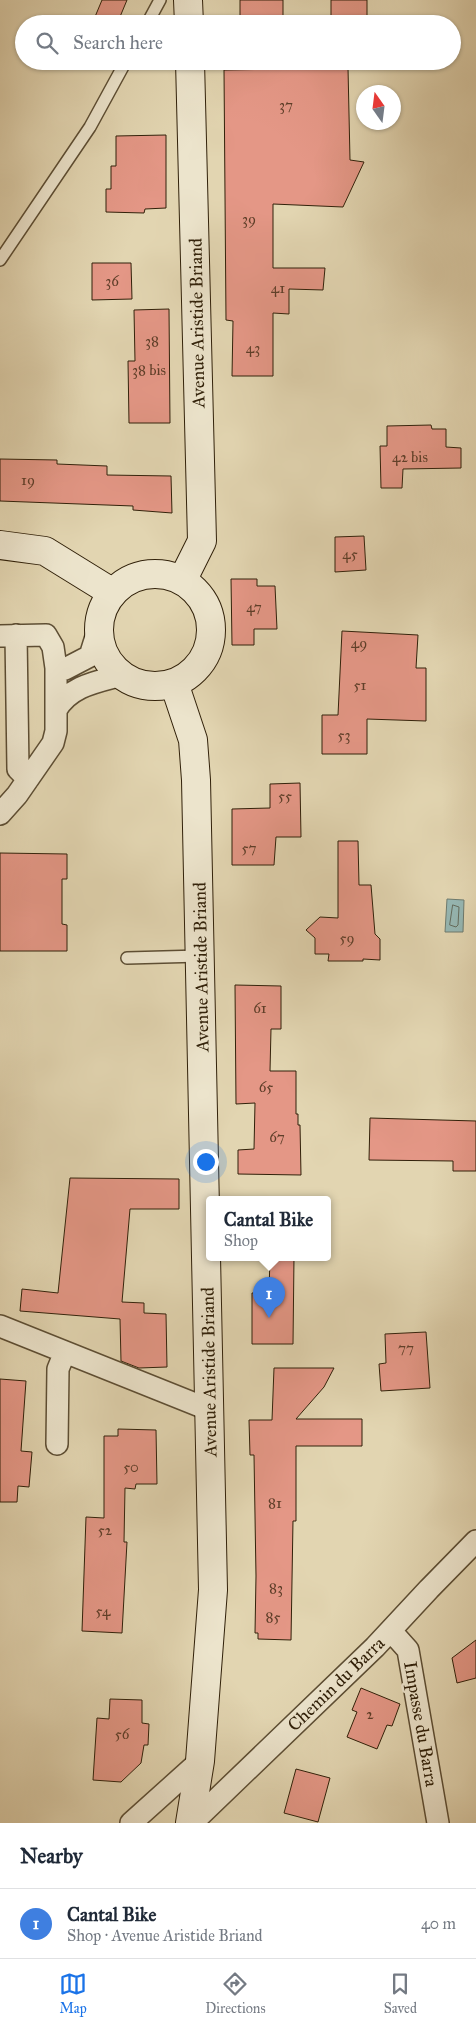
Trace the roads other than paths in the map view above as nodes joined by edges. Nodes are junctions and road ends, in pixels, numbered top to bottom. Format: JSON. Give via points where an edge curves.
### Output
{"nodes":[{"id":1,"x":160,"y":0,"type":"edge"},
{"id":2,"x":188,"y":0,"type":"edge"},
{"id":3,"x":152,"y":15,"type":"edge"},
{"id":4,"x":189,"y":15,"type":"edge"},
{"id":5,"x":121,"y":70,"type":"edge"},
{"id":6,"x":190,"y":70,"type":"edge"},
{"id":7,"x":0,"y":260,"type":"edge"},
{"id":8,"x":0,"y":545,"type":"edge"},
{"id":9,"x":182,"y":580,"type":"junction"},
{"id":10,"x":113,"y":593,"type":"junction"},
{"id":11,"x":99,"y":627,"type":"junction"},
{"id":12,"x":8,"y":635,"type":"edge"},
{"id":13,"x":56,"y":668,"type":"junction"},
{"id":14,"x":122,"y":675,"type":"junction"},
{"id":15,"x":174,"y":682,"type":"junction"},
{"id":16,"x":56,"y":710,"type":"junction"},
{"id":17,"x":28,"y":778,"type":"junction"},
{"id":18,"x":0,"y":814,"type":"edge"},
{"id":19,"x":200,"y":956,"type":"junction"},
{"id":20,"x":127,"y":958,"type":"dead end"},
{"id":21,"x":206,"y":1228,"type":"edge"},
{"id":22,"x":207,"y":1261,"type":"edge"},
{"id":23,"x":0,"y":1326,"type":"edge"},
{"id":24,"x":65,"y":1352,"type":"junction"},
{"id":25,"x":210,"y":1410,"type":"junction"},
{"id":26,"x":57,"y":1444,"type":"dead end"},
{"id":27,"x":476,"y":1541,"type":"edge"},
{"id":28,"x":391,"y":1631,"type":"junction"},
{"id":29,"x":200,"y":1761,"type":"junction"},
{"id":30,"x":131,"y":1823,"type":"edge"},
{"id":31,"x":191,"y":1823,"type":"edge"},
{"id":32,"x":438,"y":1823,"type":"edge"}],
"edges":[{"from":1,"to":3,"type":"lane"},
{"from":2,"to":4,"type":"main road"},
{"from":5,"to":7,"type":"lane","via":[[90,127]]},
{"from":6,"to":9,"type":"main road","name":"Avenue Aristide Briand","via":[[202,541]]},
{"from":8,"to":10,"type":"main road","via":[[45,551]]},
{"from":9,"to":10,"type":"main road","via":[[164,575],[145,575],[128,581]]},
{"from":9,"to":15,"type":"main road","via":[[207,607],[210,643],[203,660]]},
{"from":10,"to":11,"type":"main road","via":[[103,609]]},
{"from":11,"to":13,"type":"street","via":[[90,656],[65,669]]},
{"from":11,"to":14,"type":"main road","via":[[101,645],[108,662]]},
{"from":12,"to":13,"type":"street","via":[[46,635],[53,647]]},
{"from":12,"to":17,"type":"street","via":[[18,769]]},
{"from":13,"to":16,"type":"street"},
{"from":14,"to":15,"type":"main road","via":[[138,683],[156,686]]},
{"from":14,"to":16,"type":"street","via":[[84,686],[63,698]]},
{"from":15,"to":19,"type":"main road","name":"Avenue Aristide Briand","via":[[193,740]]},
{"from":16,"to":17,"type":"street","via":[[53,743]]},
{"from":17,"to":18,"type":"street"},
{"from":19,"to":20,"type":"lane"},
{"from":19,"to":21,"type":"main road","name":"Avenue Aristide Briand"},
{"from":22,"to":25,"type":"main road","name":"Avenue Aristide Briand"},
{"from":23,"to":24,"type":"street"},
{"from":24,"to":25,"type":"street"},
{"from":24,"to":26,"type":"street","via":[[58,1369]]},
{"from":25,"to":29,"type":"main road","name":"Avenue Aristide Briand","via":[[213,1590]]},
{"from":27,"to":28,"type":"street","name":"Chemin du Barra"},
{"from":28,"to":31,"type":"street","name":"Chemin du Barra"},
{"from":28,"to":32,"type":"street","name":"Impasse du Barra","via":[[408,1650]]},
{"from":29,"to":30,"type":"street"},
{"from":29,"to":31,"type":"main road","name":"Avenue Aristide Briand"}]}
